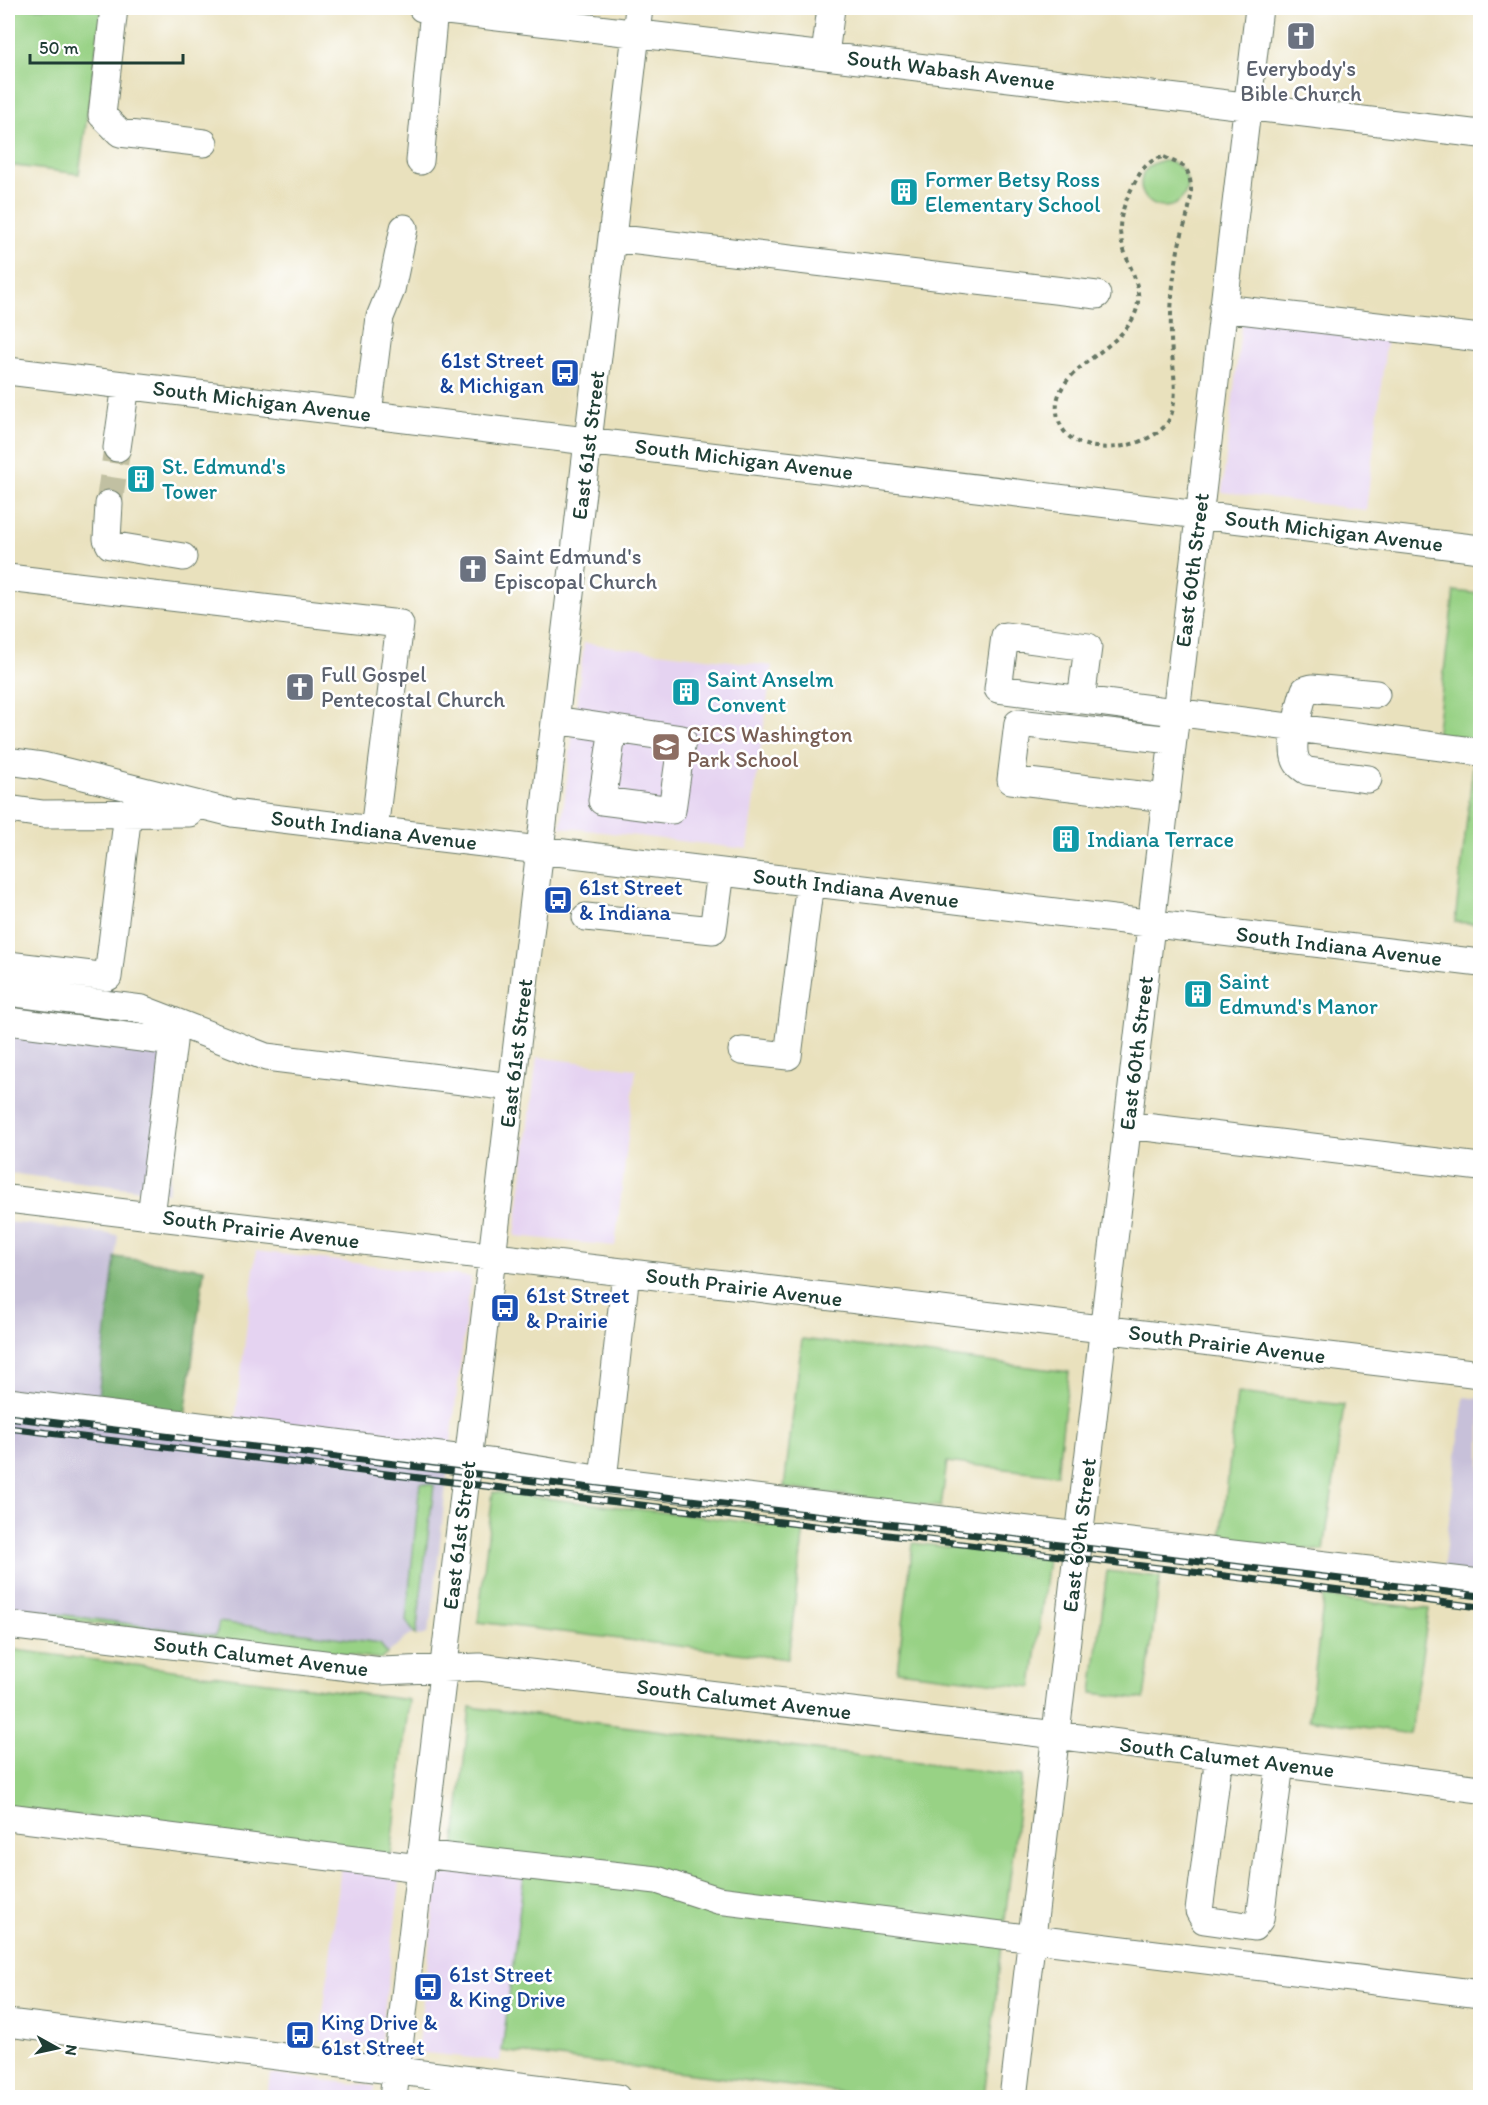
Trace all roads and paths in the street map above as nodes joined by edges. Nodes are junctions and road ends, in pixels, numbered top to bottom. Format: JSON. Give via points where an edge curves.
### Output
{"nodes":[{"id":1,"x":114,"y":8,"type":"edge"},
{"id":2,"x":428,"y":8,"type":"edge"},
{"id":3,"x":831,"y":8,"type":"edge"},
{"id":4,"x":1259,"y":8,"type":"edge"},
{"id":5,"x":638,"y":20,"type":"edge"},
{"id":6,"x":825,"y":55,"type":"junction"},
{"id":7,"x":1247,"y":106,"type":"junction"},
{"id":8,"x":1480,"y":134,"type":"edge"},
{"id":9,"x":204,"y":143,"type":"dead end"},
{"id":10,"x":420,"y":161,"type":"dead end"},
{"id":11,"x":1136,"y":179,"type":"joint"},
{"id":12,"x":404,"y":228,"type":"dead end"},
{"id":13,"x":612,"y":238,"type":"junction"},
{"id":14,"x":1097,"y":295,"type":"dead end"},
{"id":15,"x":1223,"y":308,"type":"junction"},
{"id":16,"x":1480,"y":338,"type":"edge"},
{"id":17,"x":8,"y":371,"type":"edge"},
{"id":18,"x":126,"y":385,"type":"junction"},
{"id":19,"x":368,"y":414,"type":"junction"},
{"id":20,"x":588,"y":440,"type":"junction"},
{"id":21,"x":117,"y":448,"type":"tunnel mouth"},
{"id":22,"x":109,"y":504,"type":"tunnel mouth"},
{"id":23,"x":1198,"y":515,"type":"junction"},
{"id":24,"x":1480,"y":549,"type":"edge"},
{"id":25,"x":183,"y":557,"type":"dead end"},
{"id":26,"x":8,"y":578,"type":"edge"},
{"id":27,"x":1376,"y":694,"type":"dead end"},
{"id":28,"x":1081,"y":700,"type":"dead end"},
{"id":29,"x":555,"y":720,"type":"junction"},
{"id":30,"x":1174,"y":727,"type":"junction"},
{"id":31,"x":613,"y":728,"type":"dead end"},
{"id":32,"x":1297,"y":729,"type":"junction"},
{"id":33,"x":1480,"y":752,"type":"edge"},
{"id":34,"x":8,"y":761,"type":"edge"},
{"id":35,"x":1368,"y":779,"type":"dead end"},
{"id":36,"x":1166,"y":798,"type":"junction"},
{"id":37,"x":8,"y":810,"type":"edge"},
{"id":38,"x":128,"y":813,"type":"junction"},
{"id":39,"x":232,"y":813,"type":"junction"},
{"id":40,"x":374,"y":830,"type":"junction"},
{"id":41,"x":540,"y":850,"type":"junction"},
{"id":42,"x":721,"y":872,"type":"junction"},
{"id":43,"x":810,"y":882,"type":"junction"},
{"id":44,"x":586,"y":917,"type":"dead end"},
{"id":45,"x":1152,"y":923,"type":"junction"},
{"id":46,"x":1480,"y":963,"type":"edge"},
{"id":47,"x":8,"y":964,"type":"edge"},
{"id":48,"x":8,"y":992,"type":"edge"},
{"id":49,"x":8,"y":1021,"type":"edge"},
{"id":50,"x":742,"y":1051,"type":"dead end"},
{"id":51,"x":512,"y":1087,"type":"junction"},
{"id":52,"x":1128,"y":1125,"type":"junction"},
{"id":53,"x":1480,"y":1167,"type":"edge"},
{"id":54,"x":8,"y":1198,"type":"edge"},
{"id":55,"x":151,"y":1216,"type":"junction"},
{"id":56,"x":492,"y":1256,"type":"junction"},
{"id":57,"x":626,"y":1272,"type":"junction"},
{"id":58,"x":1104,"y":1329,"type":"junction"},
{"id":59,"x":1480,"y":1374,"type":"edge"},
{"id":60,"x":8,"y":1401,"type":"edge"},
{"id":61,"x":468,"y":1460,"type":"junction"},
{"id":62,"x":603,"y":1480,"type":"junction"},
{"id":63,"x":1078,"y":1535,"type":"junction"},
{"id":64,"x":1480,"y":1583,"type":"edge"},
{"id":65,"x":8,"y":1625,"type":"edge"},
{"id":66,"x":443,"y":1668,"type":"junction"},
{"id":67,"x":1056,"y":1735,"type":"junction"},
{"id":68,"x":1219,"y":1756,"type":"junction"},
{"id":69,"x":1280,"y":1764,"type":"junction"},
{"id":70,"x":1480,"y":1789,"type":"edge"},
{"id":71,"x":8,"y":1817,"type":"edge"},
{"id":72,"x":420,"y":1861,"type":"junction"},
{"id":73,"x":1032,"y":1939,"type":"junction"},
{"id":74,"x":1480,"y":1994,"type":"edge"},
{"id":75,"x":8,"y":2023,"type":"edge"},
{"id":76,"x":396,"y":2070,"type":"junction"},
{"id":77,"x":393,"y":2097,"type":"edge"},
{"id":78,"x":616,"y":2097,"type":"edge"},
{"id":79,"x":1013,"y":2097,"type":"edge"}],
"edges":[{"from":1,"to":9,"type":"street","via":[[102,115],[120,133]]},
{"from":2,"to":5,"type":"street","name":"South Wabash Avenue"},
{"from":2,"to":10,"type":"street"},
{"from":3,"to":6,"type":"street"},
{"from":4,"to":7,"type":"street","name":"East 60th Street"},
{"from":5,"to":6,"type":"street","name":"South Wabash Avenue"},
{"from":5,"to":13,"type":"street","name":"East 61st Street"},
{"from":6,"to":7,"type":"street","name":"South Wabash Avenue"},
{"from":7,"to":8,"type":"street","name":"South Wabash Avenue"},
{"from":7,"to":15,"type":"street","name":"East 60th Street"},
{"from":11,"to":11,"type":"path","via":[[1149,162],[1164,157],[1185,166],[1191,182],[1191,202],[1178,251],[1173,291],[1173,407],[1167,423],[1153,434],[1120,446],[1089,447],[1065,432],[1058,420],[1057,404],[1066,381],[1121,335],[1137,308],[1136,279],[1120,231],[1123,208]]},
{"from":12,"to":19,"type":"street","via":[[391,290],[380,317]]},
{"from":13,"to":14,"type":"street"},
{"from":13,"to":20,"type":"street","name":"East 61st Street"},
{"from":15,"to":16,"type":"street"},
{"from":15,"to":23,"type":"street","name":"East 60th Street"},
{"from":17,"to":18,"type":"street","name":"South Michigan Avenue"},
{"from":18,"to":19,"type":"street","name":"South Michigan Avenue"},
{"from":18,"to":21,"type":"street"},
{"from":19,"to":20,"type":"street","name":"South Michigan Avenue"},
{"from":20,"to":23,"type":"street","name":"South Michigan Avenue"},
{"from":20,"to":29,"type":"street","name":"East 61st Street"},
{"from":22,"to":25,"type":"street","via":[[110,545]]},
{"from":23,"to":24,"type":"street","name":"South Michigan Avenue"},
{"from":23,"to":30,"type":"street","name":"East 60th Street"},
{"from":26,"to":40,"type":"street","via":[[400,624]]},
{"from":27,"to":32,"type":"street","via":[[1305,690]]},
{"from":28,"to":30,"type":"street"},
{"from":29,"to":31,"type":"street"},
{"from":29,"to":41,"type":"street","name":"East 61st Street"},
{"from":30,"to":32,"type":"street"},
{"from":30,"to":36,"type":"street","name":"East 60th Street"},
{"from":30,"to":36,"type":"street","via":[[1018,723],[1011,780]]},
{"from":32,"to":33,"type":"street"},
{"from":32,"to":35,"type":"street","via":[[1294,755],[1299,766],[1307,771]]},
{"from":34,"to":39,"type":"street","name":"South Indiana Avenue","via":[[44,766]]},
{"from":36,"to":45,"type":"street","name":"East 60th Street"},
{"from":37,"to":38,"type":"street","name":"South Indiana Avenue","via":[[43,814]]},
{"from":38,"to":39,"type":"street","name":"South Indiana Avenue"},
{"from":38,"to":47,"type":"street","via":[[108,977]]},
{"from":39,"to":40,"type":"street","name":"South Indiana Avenue"},
{"from":40,"to":41,"type":"street","name":"South Indiana Avenue"},
{"from":41,"to":42,"type":"street","name":"South Indiana Avenue"},
{"from":41,"to":51,"type":"street","name":"East 61st Street"},
{"from":42,"to":43,"type":"street","name":"South Indiana Avenue"},
{"from":42,"to":44,"type":"street","via":[[713,930]]},
{"from":43,"to":45,"type":"street","name":"South Indiana Avenue"},
{"from":43,"to":50,"type":"street","via":[[788,1056]]},
{"from":45,"to":46,"type":"street","name":"South Indiana Avenue"},
{"from":45,"to":52,"type":"street","name":"East 60th Street"},
{"from":48,"to":51,"type":"street","via":[[142,1009],[266,1057]]},
{"from":49,"to":55,"type":"street","via":[[173,1042]]},
{"from":51,"to":56,"type":"street","name":"East 61st Street"},
{"from":52,"to":53,"type":"street"},
{"from":52,"to":58,"type":"street","name":"East 60th Street"},
{"from":54,"to":55,"type":"street","name":"South Prairie Avenue"},
{"from":55,"to":56,"type":"street","name":"South Prairie Avenue"},
{"from":56,"to":57,"type":"street","name":"South Prairie Avenue"},
{"from":56,"to":61,"type":"street","name":"East 61st Street"},
{"from":57,"to":58,"type":"street","name":"South Prairie Avenue"},
{"from":57,"to":62,"type":"street"},
{"from":58,"to":59,"type":"street","name":"South Prairie Avenue"},
{"from":58,"to":63,"type":"street","name":"East 60th Street"},
{"from":60,"to":61,"type":"street"},
{"from":61,"to":62,"type":"street"},
{"from":61,"to":66,"type":"street","name":"East 61st Street"},
{"from":62,"to":63,"type":"street"},
{"from":63,"to":64,"type":"street"},
{"from":63,"to":67,"type":"street","name":"East 60th Street"},
{"from":65,"to":66,"type":"street","name":"South Calumet Avenue","via":[[381,1671]]},
{"from":66,"to":67,"type":"street","name":"South Calumet Avenue","via":[[479,1667]]},
{"from":66,"to":72,"type":"street","name":"East 61st Street"},
{"from":67,"to":68,"type":"street","name":"South Calumet Avenue"},
{"from":67,"to":73,"type":"street","name":"East 60th Street"},
{"from":68,"to":69,"type":"street","name":"South Calumet Avenue"},
{"from":68,"to":69,"type":"street","via":[[1199,1911],[1204,1920],[1254,1927],[1260,1919]]},
{"from":69,"to":70,"type":"street","name":"South Calumet Avenue"},
{"from":71,"to":72,"type":"street"},
{"from":72,"to":73,"type":"street","via":[[657,1880],[718,1900]]},
{"from":72,"to":76,"type":"street","name":"East 61st Street"},
{"from":73,"to":74,"type":"street"},
{"from":73,"to":79,"type":"street","name":"East 60th Street"},
{"from":75,"to":76,"type":"street"},
{"from":76,"to":77,"type":"street","name":"East 61st Street"},
{"from":76,"to":78,"type":"street"}]}
